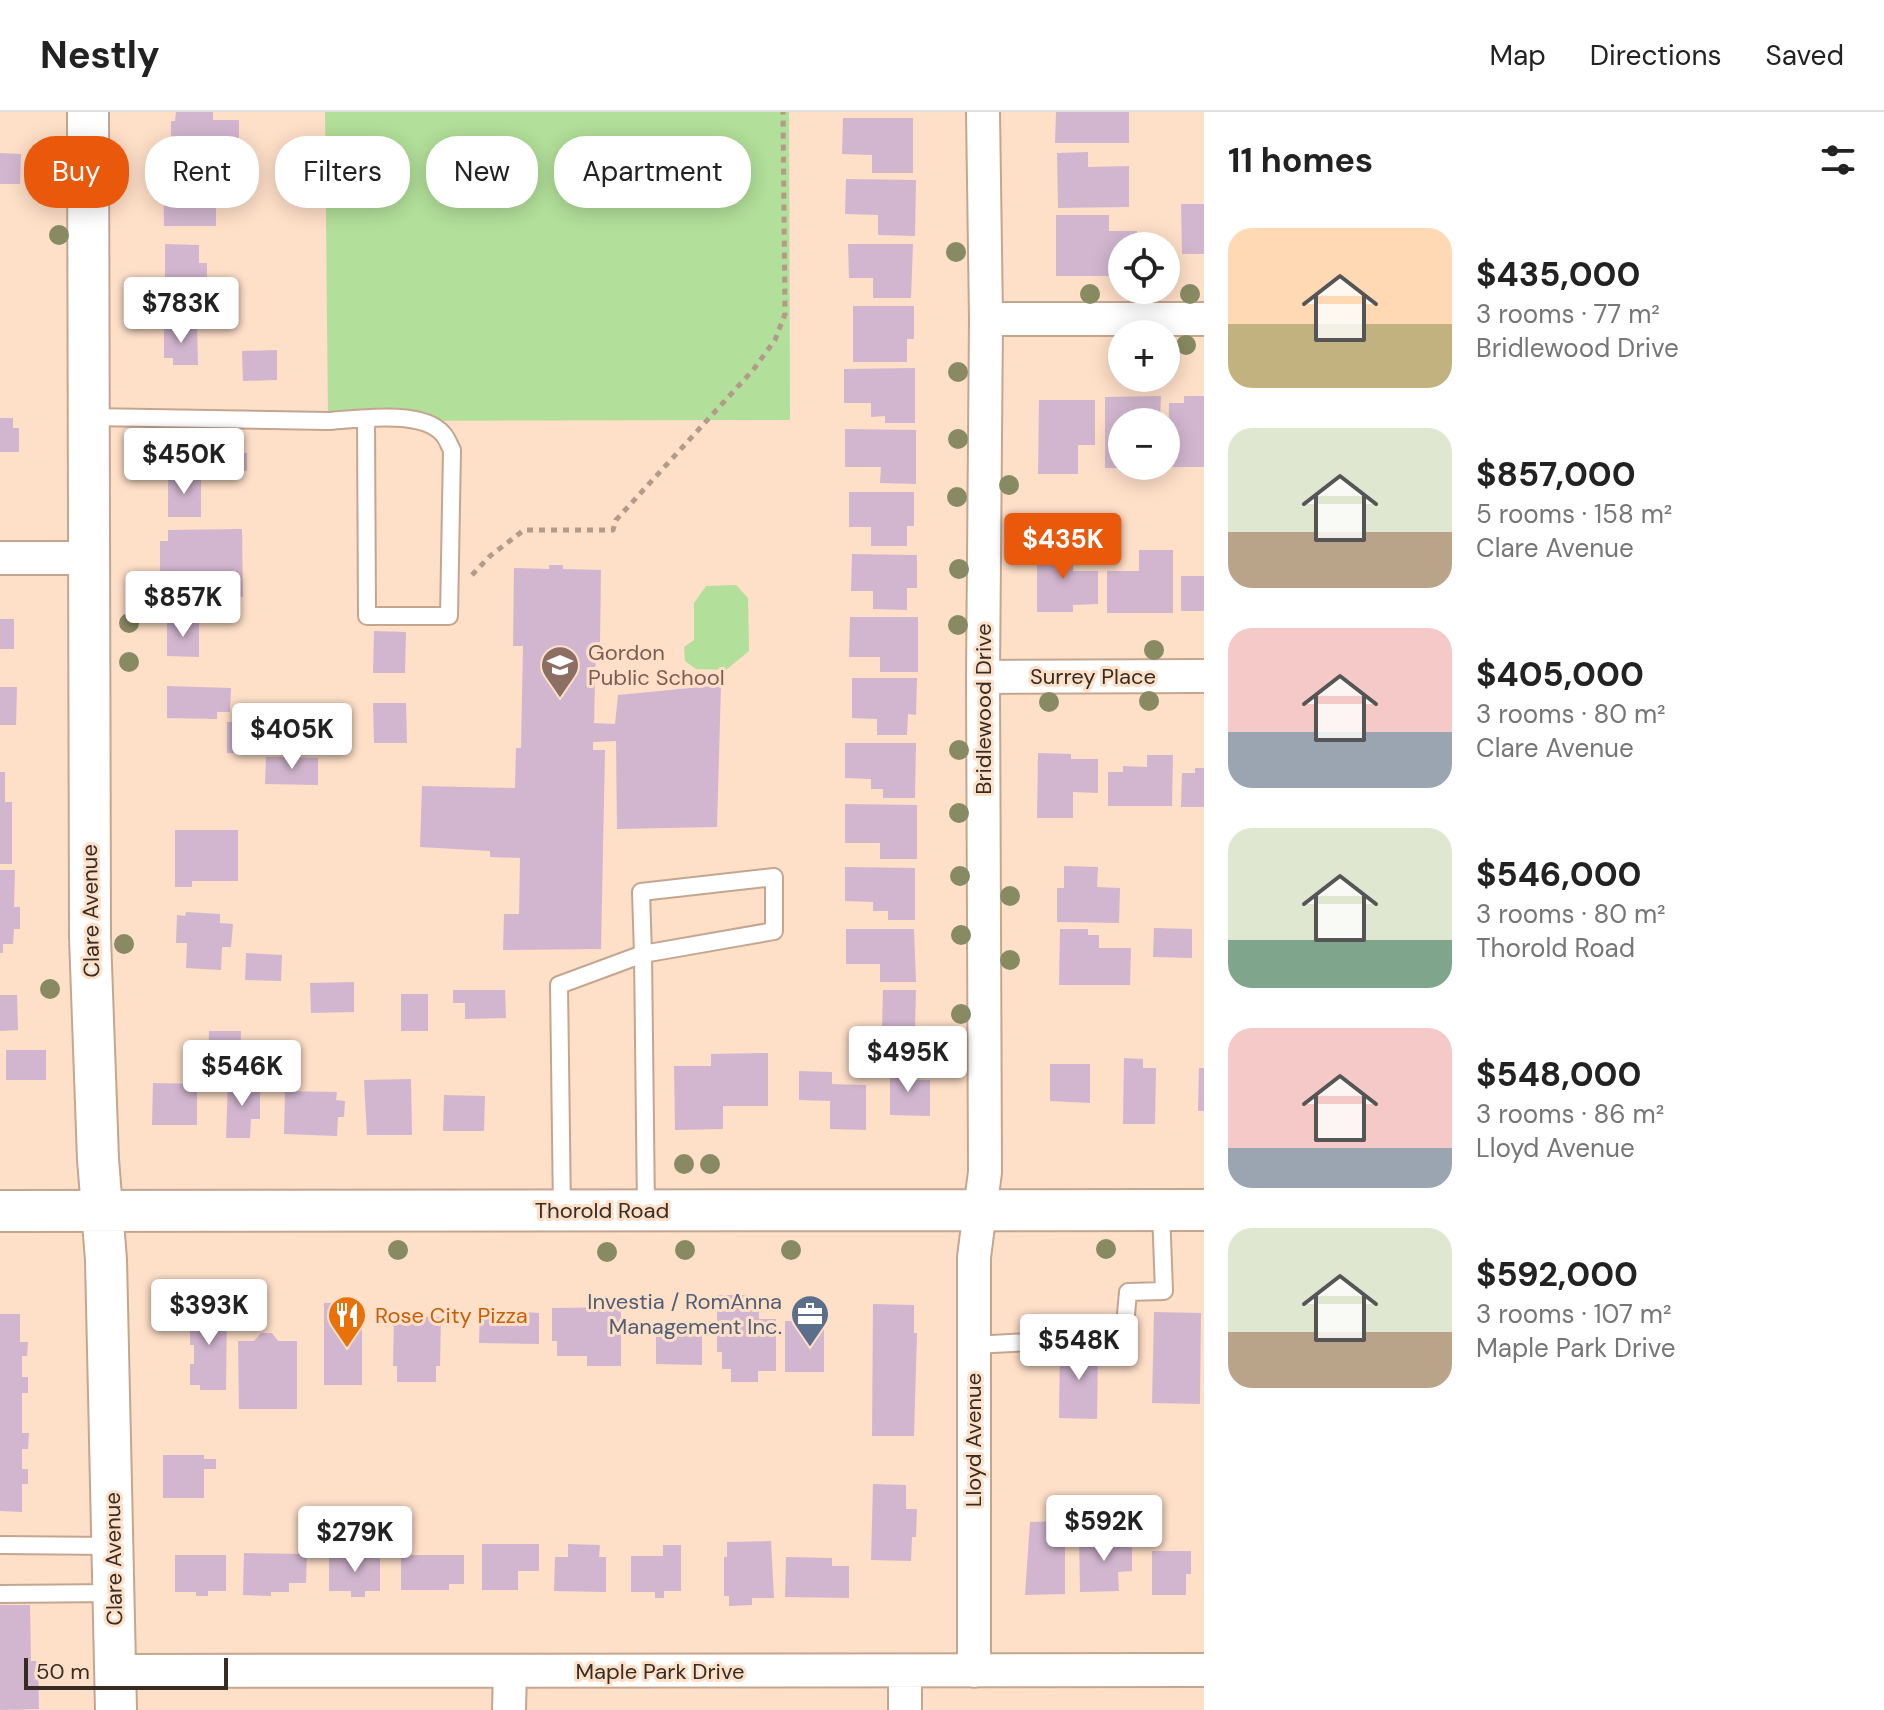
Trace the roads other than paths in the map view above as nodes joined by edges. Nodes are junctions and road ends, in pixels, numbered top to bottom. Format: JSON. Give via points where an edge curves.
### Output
{"nodes":[{"id":1,"x":88,"y":112,"type":"edge"},
{"id":2,"x":983,"y":112,"type":"edge"},
{"id":3,"x":986,"y":319,"type":"junction"},
{"id":4,"x":1204,"y":319,"type":"edge"},
{"id":5,"x":90,"y":417,"type":"junction"},
{"id":6,"x":366,"y":419,"type":"junction"},
{"id":7,"x":0,"y":558,"type":"edge"},
{"id":8,"x":87,"y":558,"type":"junction"},
{"id":9,"x":1204,"y":676,"type":"edge"},
{"id":10,"x":983,"y":677,"type":"junction"},
{"id":11,"x":643,"y":954,"type":"junction"},
{"id":12,"x":980,"y":1209,"type":"junction"},
{"id":13,"x":103,"y":1210,"type":"junction"},
{"id":14,"x":562,"y":1210,"type":"junction"},
{"id":15,"x":646,"y":1210,"type":"junction"},
{"id":16,"x":1161,"y":1210,"type":"junction"},
{"id":17,"x":1204,"y":1210,"type":"edge"},
{"id":18,"x":0,"y":1211,"type":"edge"},
{"id":19,"x":973,"y":1345,"type":"junction"},
{"id":20,"x":0,"y":1545,"type":"edge"},
{"id":21,"x":113,"y":1546,"type":"junction"},
{"id":22,"x":115,"y":1593,"type":"junction"},
{"id":23,"x":0,"y":1594,"type":"edge"},
{"id":24,"x":1204,"y":1670,"type":"edge"},
{"id":25,"x":116,"y":1671,"type":"junction"},
{"id":26,"x":510,"y":1671,"type":"junction"},
{"id":27,"x":905,"y":1671,"type":"junction"},
{"id":28,"x":974,"y":1671,"type":"junction"},
{"id":29,"x":116,"y":1710,"type":"edge"},
{"id":30,"x":509,"y":1710,"type":"edge"},
{"id":31,"x":905,"y":1710,"type":"edge"}],
"edges":[{"from":1,"to":5,"type":"street","name":"Clare Avenue"},
{"from":2,"to":3,"type":"street","name":"Bridlewood Drive"},
{"from":3,"to":4,"type":"street"},
{"from":3,"to":10,"type":"street","name":"Bridlewood Drive"},
{"from":5,"to":6,"type":"lane"},
{"from":5,"to":8,"type":"street","name":"Clare Avenue"},
{"from":6,"to":6,"type":"lane","via":[[416,419],[442,432],[452,450],[449,616],[367,616]]},
{"from":7,"to":8,"type":"street"},
{"from":8,"to":13,"type":"street","name":"Clare Avenue","via":[[90,937]]},
{"from":9,"to":10,"type":"street","name":"Surrey Place"},
{"from":10,"to":12,"type":"street","name":"Bridlewood Drive","via":[[985,1172]]},
{"from":11,"to":11,"type":"lane","via":[[774,931],[774,877],[641,892]]},
{"from":11,"to":14,"type":"lane","via":[[559,985]]},
{"from":11,"to":15,"type":"lane"},
{"from":12,"to":15,"type":"street","name":"Thorold Road"},
{"from":12,"to":16,"type":"street","name":"Thorold Road"},
{"from":12,"to":19,"type":"street","name":"Lloyd Avenue","via":[[974,1246]]},
{"from":13,"to":14,"type":"street","name":"Thorold Road"},
{"from":13,"to":18,"type":"street","name":"Thorold Road"},
{"from":13,"to":21,"type":"street","name":"Clare Avenue"},
{"from":14,"to":15,"type":"street","name":"Thorold Road"},
{"from":16,"to":17,"type":"street","name":"Thorold Road"},
{"from":16,"to":19,"type":"lane","via":[[1164,1291],[1128,1292],[1124,1337]]},
{"from":19,"to":28,"type":"street","name":"Lloyd Avenue"},
{"from":20,"to":21,"type":"lane"},
{"from":21,"to":22,"type":"street","name":"Clare Avenue"},
{"from":22,"to":23,"type":"lane"},
{"from":22,"to":25,"type":"street","name":"Clare Avenue"},
{"from":24,"to":28,"type":"street","name":"Maple Park Drive"},
{"from":25,"to":26,"type":"street","name":"Maple Park Drive"},
{"from":25,"to":29,"type":"street","name":"Clare Avenue"},
{"from":26,"to":27,"type":"street","name":"Maple Park Drive"},
{"from":26,"to":30,"type":"street"},
{"from":27,"to":28,"type":"street","name":"Maple Park Drive"},
{"from":27,"to":31,"type":"street"}]}
